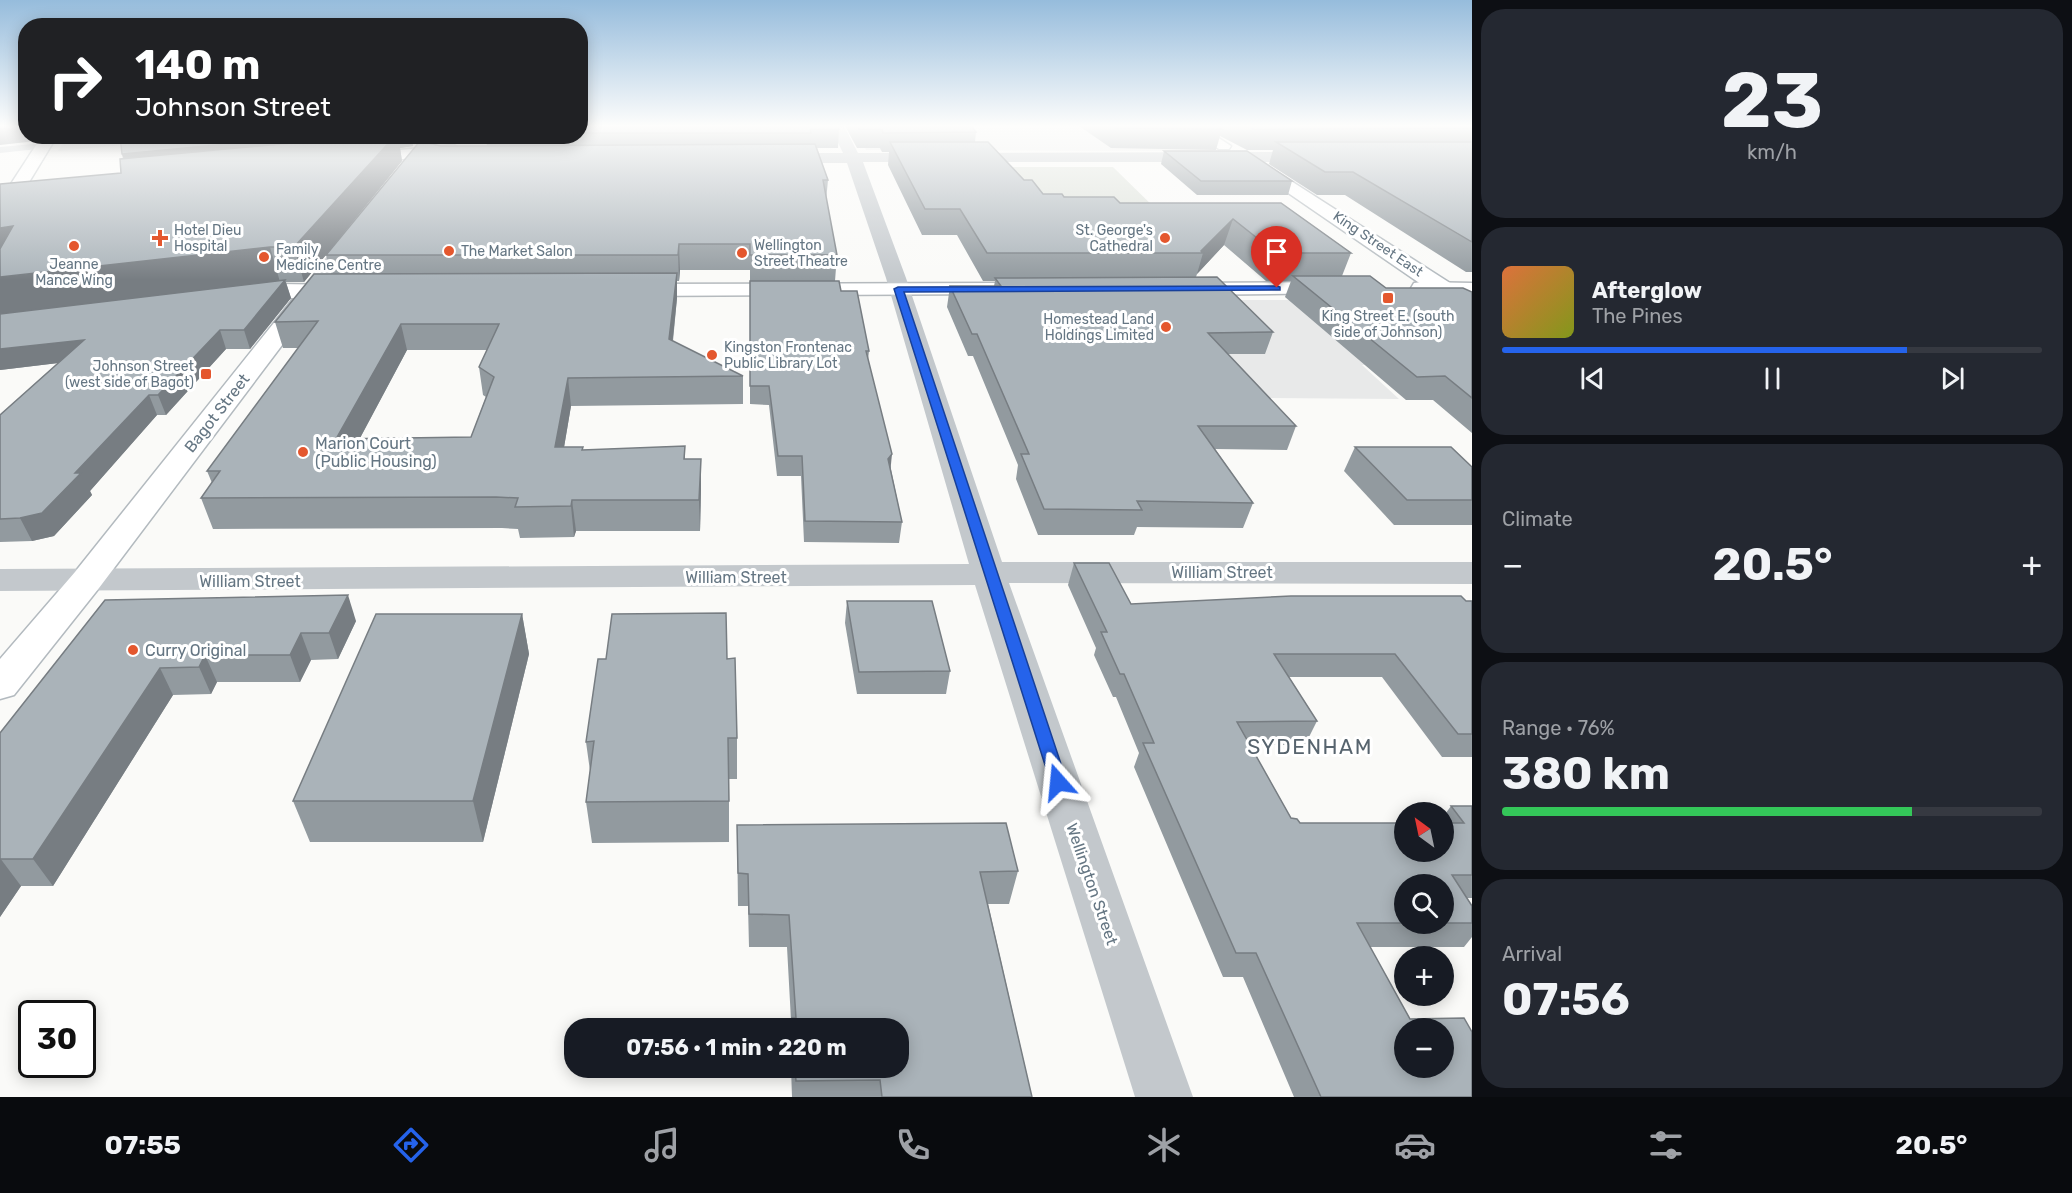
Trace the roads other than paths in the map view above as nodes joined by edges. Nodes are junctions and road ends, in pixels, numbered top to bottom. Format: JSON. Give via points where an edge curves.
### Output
{"nodes":[{"id":1,"x":19,"y":177,"type":"edge"},
{"id":2,"x":859,"y":177,"type":"edge"},
{"id":3,"x":1276,"y":177,"type":"edge"},
{"id":4,"x":34,"y":190,"type":"edge"},
{"id":5,"x":7,"y":193,"type":"edge"},
{"id":6,"x":367,"y":219,"type":"edge"},
{"id":7,"x":1357,"y":288,"type":"edge"},
{"id":8,"x":1404,"y":288,"type":"edge"},
{"id":9,"x":1442,"y":288,"type":"junction"},
{"id":10,"x":898,"y":289,"type":"junction"},
{"id":11,"x":1017,"y":289,"type":"edge"},
{"id":12,"x":1166,"y":289,"type":"edge"},
{"id":13,"x":1472,"y":289,"type":"edge"},
{"id":14,"x":312,"y":290,"type":"junction"},
{"id":15,"x":615,"y":290,"type":"edge"},
{"id":16,"x":367,"y":291,"type":"edge"},
{"id":17,"x":227,"y":295,"type":"edge"},
{"id":18,"x":1472,"y":309,"type":"edge"},
{"id":19,"x":989,"y":573,"type":"junction"},
{"id":20,"x":1472,"y":573,"type":"edge"},
{"id":21,"x":0,"y":580,"type":"edge"},
{"id":22,"x":87,"y":580,"type":"junction"},
{"id":23,"x":0,"y":685,"type":"edge"},
{"id":24,"x":1164,"y":1097,"type":"edge"}],
"edges":[{"from":1,"to":5,"type":"main road"},
{"from":2,"to":10,"type":"street","name":"Wellington Street"},
{"from":3,"to":9,"type":"main road","name":"King Street East"},
{"from":4,"to":5,"type":"main road"},
{"from":6,"to":14,"type":"street","name":"Bagot Street"},
{"from":7,"to":12,"type":"main road"},
{"from":8,"to":9,"type":"main road"},
{"from":9,"to":13,"type":"main road"},
{"from":9,"to":18,"type":"street","name":"King Street East"},
{"from":10,"to":11,"type":"main road"},
{"from":10,"to":15,"type":"main road"},
{"from":10,"to":19,"type":"street","name":"Wellington Street"},
{"from":14,"to":16,"type":"main road"},
{"from":14,"to":17,"type":"main road"},
{"from":14,"to":22,"type":"main road","name":"Bagot Street"},
{"from":19,"to":20,"type":"street","name":"William Street"},
{"from":19,"to":22,"type":"street","name":"William Street"},
{"from":19,"to":24,"type":"street","name":"Wellington Street"},
{"from":21,"to":22,"type":"street","name":"William Street"},
{"from":22,"to":23,"type":"main road","name":"Bagot Street"}]}
